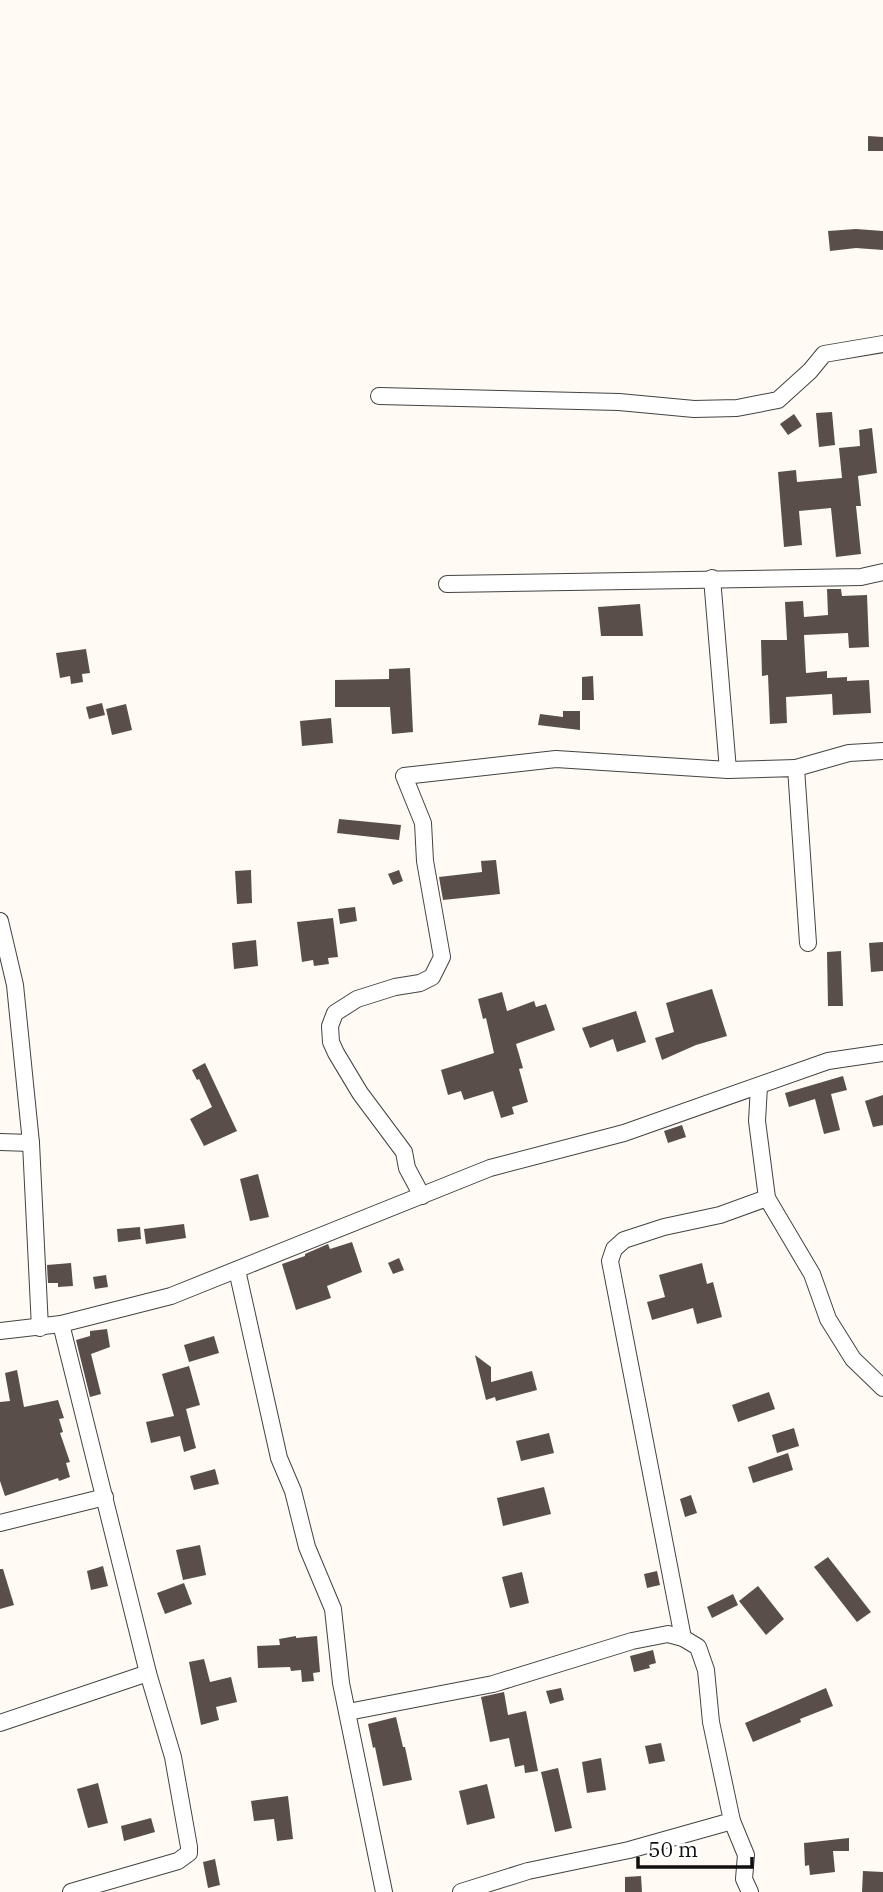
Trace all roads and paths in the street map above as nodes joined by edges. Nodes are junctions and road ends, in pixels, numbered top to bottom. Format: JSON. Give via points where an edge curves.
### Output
{"nodes":[{"id":1,"x":883,"y":344,"type":"edge"},
{"id":2,"x":379,"y":396,"type":"dead end"},
{"id":3,"x":883,"y":572,"type":"edge"},
{"id":4,"x":712,"y":578,"type":"junction"},
{"id":5,"x":447,"y":584,"type":"dead end"},
{"id":6,"x":883,"y":751,"type":"edge"},
{"id":7,"x":796,"y":768,"type":"junction"},
{"id":8,"x":728,"y":770,"type":"junction"},
{"id":9,"x":0,"y":921,"type":"edge"},
{"id":10,"x":808,"y":943,"type":"dead end"},
{"id":11,"x":883,"y":1053,"type":"edge"},
{"id":12,"x":759,"y":1086,"type":"junction"},
{"id":13,"x":0,"y":1142,"type":"edge"},
{"id":14,"x":31,"y":1143,"type":"junction"},
{"id":15,"x":422,"y":1196,"type":"junction"},
{"id":16,"x":767,"y":1198,"type":"junction"},
{"id":17,"x":237,"y":1270,"type":"junction"},
{"id":18,"x":61,"y":1324,"type":"junction"},
{"id":19,"x":40,"y":1328,"type":"junction"},
{"id":20,"x":0,"y":1331,"type":"edge"},
{"id":21,"x":883,"y":1388,"type":"edge"},
{"id":22,"x":105,"y":1497,"type":"junction"},
{"id":23,"x":0,"y":1523,"type":"edge"},
{"id":24,"x":683,"y":1638,"type":"junction"},
{"id":25,"x":148,"y":1673,"type":"junction"},
{"id":26,"x":348,"y":1712,"type":"junction"},
{"id":27,"x":0,"y":1723,"type":"edge"},
{"id":28,"x":732,"y":1821,"type":"junction"},
{"id":29,"x":72,"y":1892,"type":"edge"},
{"id":30,"x":384,"y":1892,"type":"edge"},
{"id":31,"x":461,"y":1892,"type":"edge"},
{"id":32,"x":750,"y":1892,"type":"edge"}],
"edges":[{"from":1,"to":2,"type":"street","via":[[824,354],[778,400],[737,408]]},
{"from":3,"to":4,"type":"street","via":[[861,577]]},
{"from":4,"to":5,"type":"street"},
{"from":4,"to":8,"type":"street"},
{"from":6,"to":7,"type":"street","via":[[849,753]]},
{"from":7,"to":8,"type":"street"},
{"from":7,"to":10,"type":"street"},
{"from":8,"to":15,"type":"street","via":[[556,759],[404,776],[423,822],[442,957],[432,977],[357,999],[335,1013],[330,1026],[331,1042],[360,1093],[404,1152]]},
{"from":9,"to":14,"type":"street","via":[[15,985]]},
{"from":11,"to":12,"type":"street","via":[[828,1061]]},
{"from":12,"to":15,"type":"street","via":[[624,1133],[490,1168]]},
{"from":12,"to":16,"type":"street","via":[[757,1121]]},
{"from":13,"to":14,"type":"street"},
{"from":14,"to":19,"type":"street"},
{"from":15,"to":17,"type":"street"},
{"from":16,"to":21,"type":"street","via":[[812,1274],[828,1319],[853,1359]]},
{"from":16,"to":24,"type":"street","via":[[624,1240],[610,1261]]},
{"from":17,"to":18,"type":"street","via":[[171,1296]]},
{"from":17,"to":26,"type":"street","via":[[279,1458],[307,1547],[333,1609]]},
{"from":18,"to":19,"type":"street"},
{"from":18,"to":22,"type":"street"},
{"from":19,"to":20,"type":"street"},
{"from":22,"to":23,"type":"street"},
{"from":22,"to":25,"type":"street"},
{"from":24,"to":26,"type":"street","via":[[668,1634],[492,1684]]},
{"from":24,"to":28,"type":"street","via":[[698,1647],[706,1670],[711,1722]]},
{"from":25,"to":27,"type":"street"},
{"from":25,"to":29,"type":"street","via":[[173,1757],[188,1853],[178,1861]]},
{"from":26,"to":30,"type":"street"},
{"from":28,"to":31,"type":"street"},
{"from":28,"to":32,"type":"street","via":[[746,1855],[744,1879]]}]}
